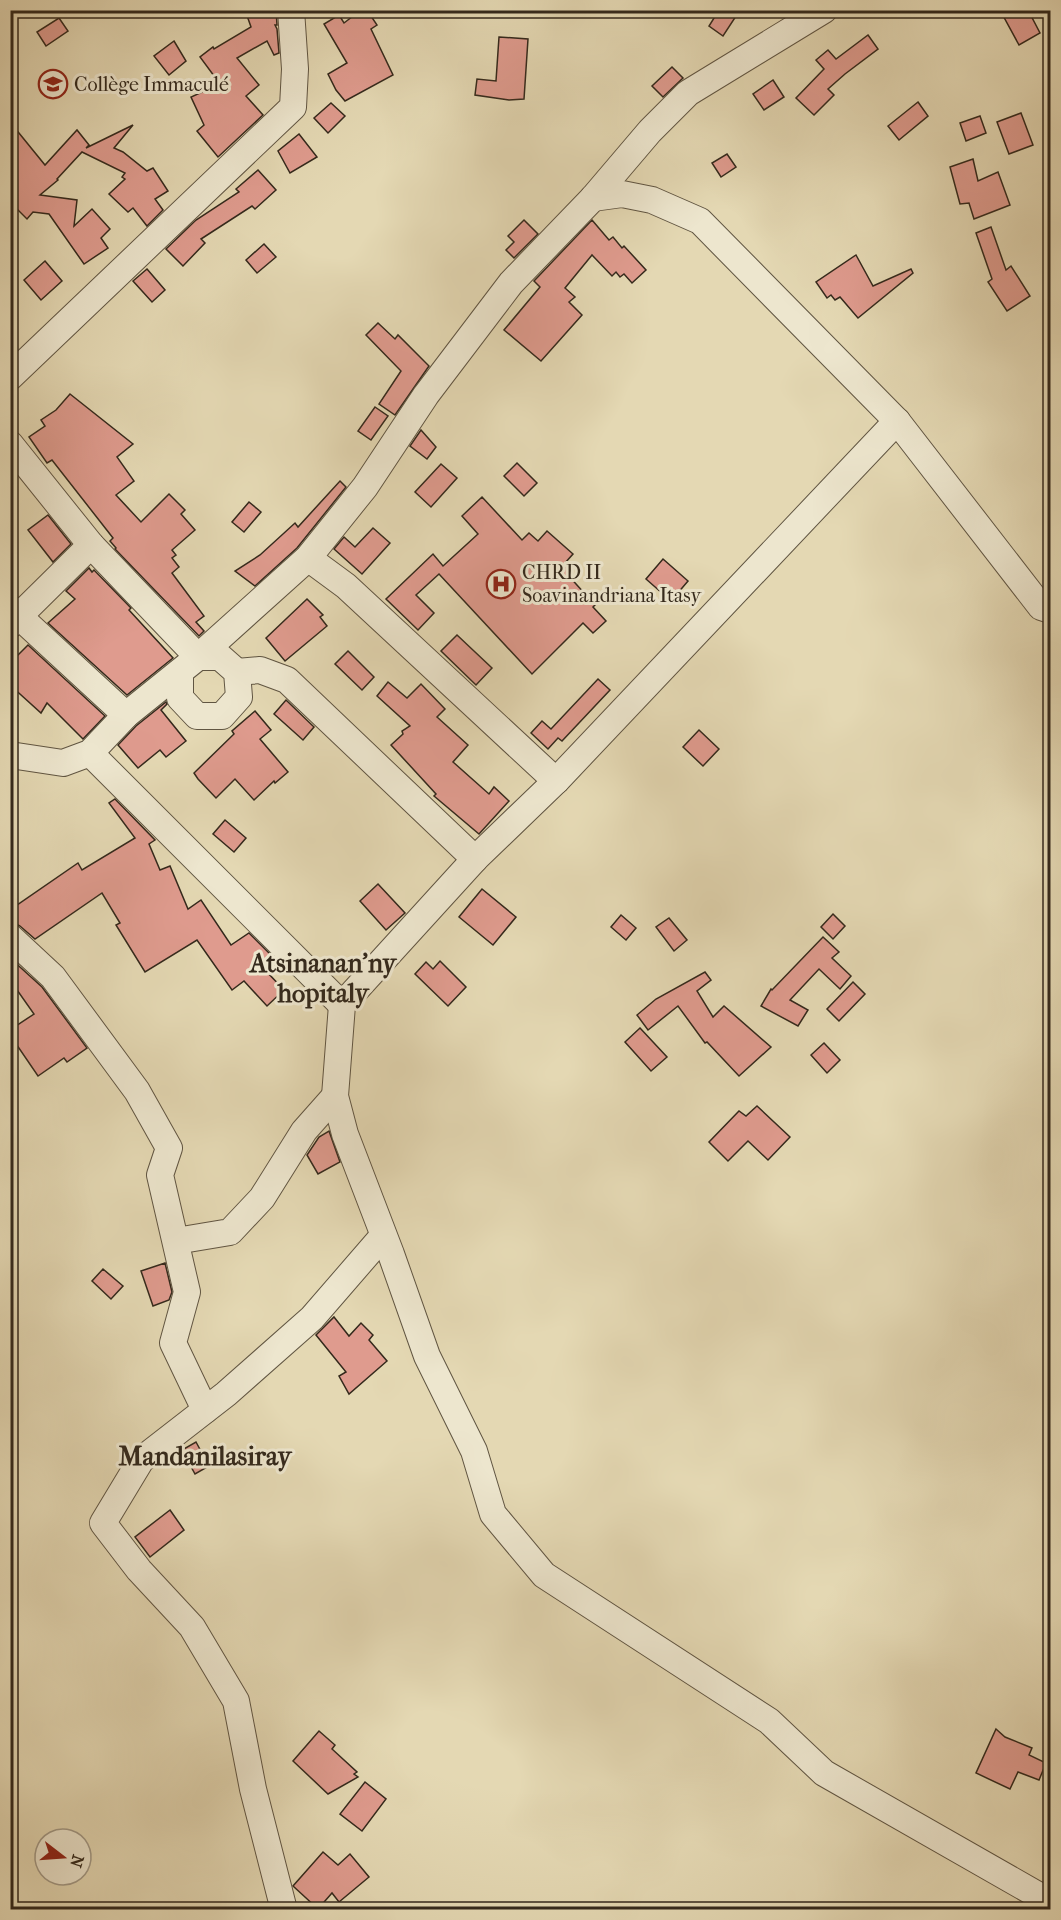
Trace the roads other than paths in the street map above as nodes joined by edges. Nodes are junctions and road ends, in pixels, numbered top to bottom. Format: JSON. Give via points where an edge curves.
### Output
{"nodes":[{"id":1,"x":291,"y":10,"type":"edge"},
{"id":2,"x":824,"y":10,"type":"edge"},
{"id":3,"x":593,"y":198,"type":"junction"},
{"id":4,"x":10,"y":378,"type":"edge"},
{"id":5,"x":897,"y":421,"type":"junction"},
{"id":6,"x":10,"y":444,"type":"edge"},
{"id":7,"x":92,"y":546,"type":"junction"},
{"id":8,"x":308,"y":558,"type":"junction"},
{"id":9,"x":1050,"y":610,"type":"edge"},
{"id":10,"x":13,"y":616,"type":"edge"},
{"id":11,"x":189,"y":664,"type":"junction"},
{"id":12,"x":237,"y":672,"type":"junction"},
{"id":13,"x":126,"y":715,"type":"junction"},
{"id":14,"x":90,"y":753,"type":"junction"},
{"id":15,"x":10,"y":755,"type":"edge"},
{"id":16,"x":556,"y":781,"type":"junction"},
{"id":17,"x":475,"y":859,"type":"junction"},
{"id":18,"x":10,"y":937,"type":"edge"},
{"id":19,"x":342,"y":1005,"type":"junction"},
{"id":20,"x":335,"y":1096,"type":"junction"},
{"id":21,"x":383,"y":1236,"type":"junction"},
{"id":22,"x":176,"y":1241,"type":"junction"},
{"id":23,"x":205,"y":1410,"type":"junction"},
{"id":24,"x":1050,"y":1902,"type":"edge"},
{"id":25,"x":284,"y":1910,"type":"edge"}],
"edges":[{"from":1,"to":4,"type":"street","via":[[293,107]]},
{"from":2,"to":3,"type":"street","via":[[688,93],[650,130]]},
{"from":3,"to":5,"type":"street","via":[[622,194],[652,200],[700,221]]},
{"from":3,"to":8,"type":"street","via":[[511,283],[426,395],[365,487]]},
{"from":5,"to":9,"type":"street","via":[[1041,608]]},
{"from":5,"to":16,"type":"street"},
{"from":6,"to":7,"type":"street"},
{"from":7,"to":10,"type":"street"},
{"from":7,"to":11,"type":"street"},
{"from":8,"to":11,"type":"street"},
{"from":8,"to":16,"type":"street","via":[[346,586]]},
{"from":10,"to":13,"type":"street"},
{"from":11,"to":12,"type":"street","via":[[220,657]]},
{"from":11,"to":12,"type":"street","via":[[180,698],[197,716],[222,716],[228,710],[239,697]]},
{"from":11,"to":13,"type":"street"},
{"from":12,"to":17,"type":"street","via":[[260,670],[286,680]]},
{"from":13,"to":14,"type":"street"},
{"from":14,"to":15,"type":"street","via":[[63,763]]},
{"from":14,"to":19,"type":"street"},
{"from":16,"to":17,"type":"street"},
{"from":17,"to":19,"type":"street"},
{"from":18,"to":22,"type":"street","via":[[53,977],[137,1090],[169,1148],[160,1175]]},
{"from":19,"to":20,"type":"street"},
{"from":20,"to":21,"type":"street"},
{"from":20,"to":22,"type":"street","via":[[304,1131],[262,1198],[230,1232]]},
{"from":21,"to":23,"type":"street","via":[[312,1318]]},
{"from":21,"to":24,"type":"street","via":[[427,1356],[474,1451],[493,1514],[544,1575],[768,1720],[824,1773]]},
{"from":22,"to":23,"type":"street","via":[[187,1292],[173,1343]]},
{"from":23,"to":25,"type":"street","via":[[141,1460],[103,1523],[139,1570],[192,1627],[236,1701],[253,1789]]}]}
